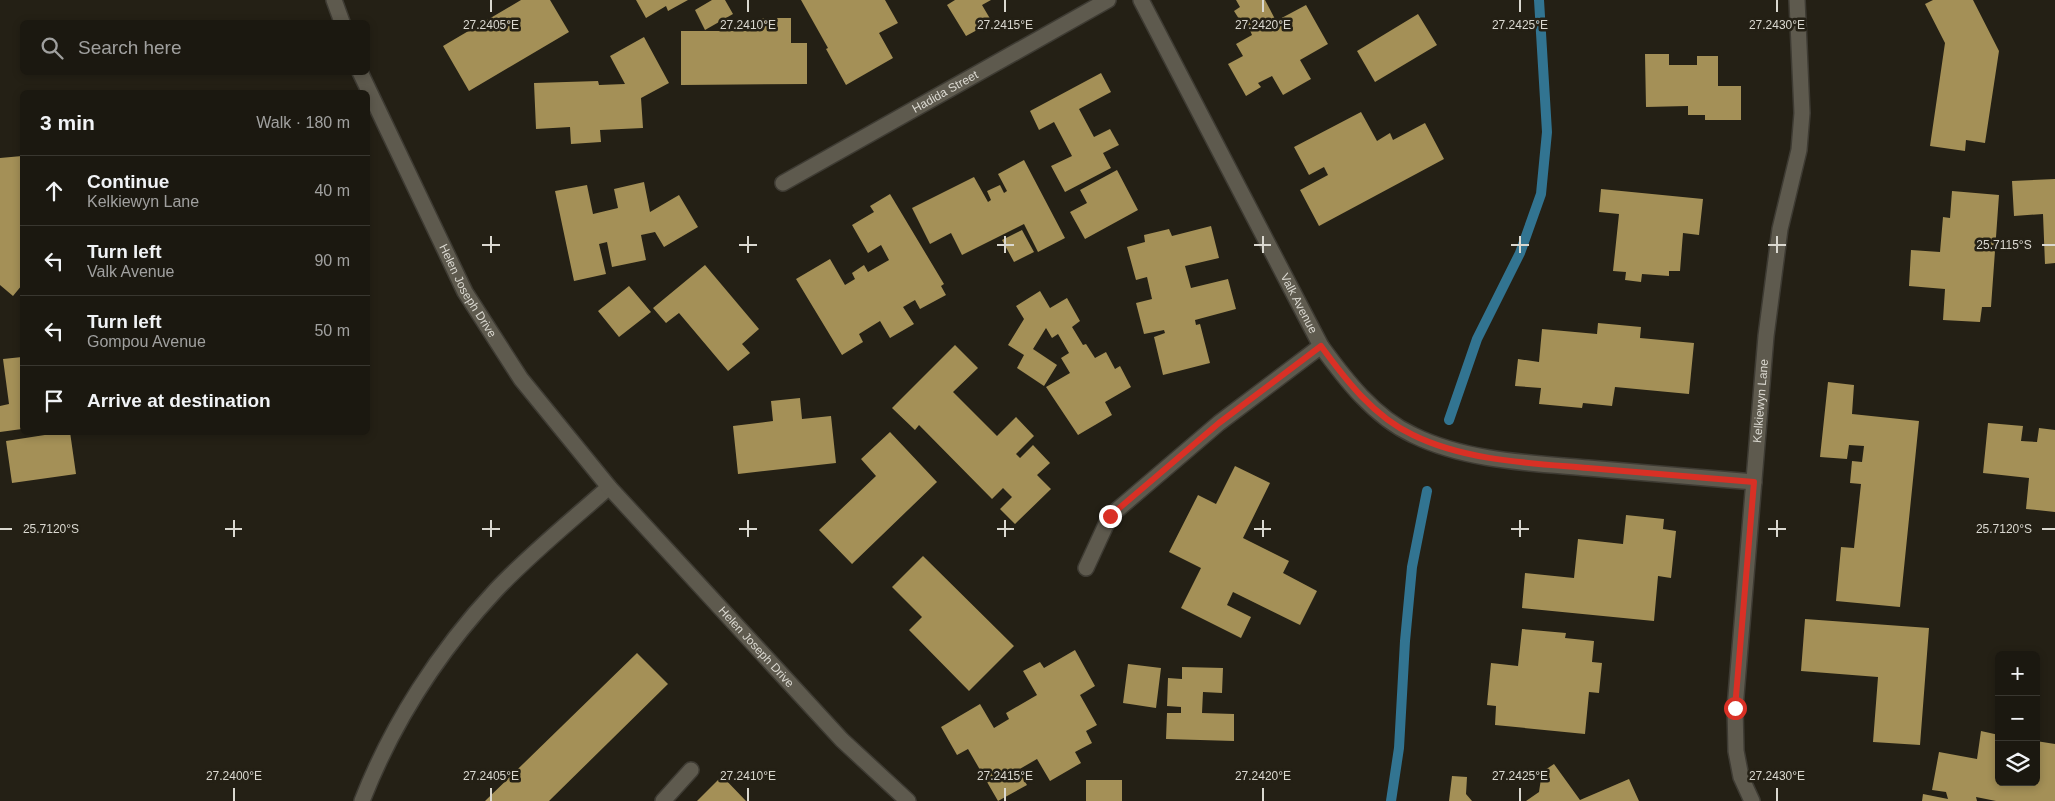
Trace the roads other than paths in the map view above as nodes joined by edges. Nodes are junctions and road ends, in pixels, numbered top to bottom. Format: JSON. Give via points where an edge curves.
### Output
{"nodes":[{"id":1,"x":334,"y":0,"type":"edge"},
{"id":2,"x":1108,"y":0,"type":"edge"},
{"id":3,"x":1141,"y":0,"type":"edge"},
{"id":4,"x":1797,"y":0,"type":"edge"},
{"id":5,"x":341,"y":20,"type":"edge"},
{"id":6,"x":361,"y":75,"type":"edge"},
{"id":7,"x":369,"y":90,"type":"edge"},
{"id":8,"x":370,"y":93,"type":"edge"},
{"id":9,"x":783,"y":183,"type":"dead end"},
{"id":10,"x":1321,"y":346,"type":"junction"},
{"id":11,"x":1754,"y":482,"type":"junction"},
{"id":12,"x":609,"y":487,"type":"junction"},
{"id":13,"x":1086,"y":568,"type":"dead end"},
{"id":14,"x":691,"y":770,"type":"dead end"},
{"id":15,"x":362,"y":801,"type":"edge"},
{"id":16,"x":663,"y":801,"type":"edge"},
{"id":17,"x":908,"y":801,"type":"edge"},
{"id":18,"x":1752,"y":801,"type":"edge"}],
"edges":[{"from":1,"to":5,"type":"street"},
{"from":2,"to":9,"type":"street","name":"Hadida Street"},
{"from":3,"to":10,"type":"street","name":"Valk Avenue"},
{"from":4,"to":11,"type":"street","name":"Kelkiewyn Lane","via":[[1802,104],[1799,150],[1780,229],[1766,336]]},
{"from":6,"to":7,"type":"street","name":"Helen Joseph Drive"},
{"from":8,"to":12,"type":"street","name":"Helen Joseph Drive","via":[[465,292],[521,379]]},
{"from":10,"to":11,"type":"street","name":"Valk Avenue","via":[[1358,393],[1384,416],[1412,435],[1448,448],[1522,462]]},
{"from":10,"to":13,"type":"street","via":[[1219,423],[1110,516]]},
{"from":11,"to":18,"type":"street","name":"Kelkiewyn Lane","via":[[1735,708],[1736,751],[1741,777]]},
{"from":12,"to":15,"type":"street","via":[[496,591],[442,656],[403,715],[376,764]]},
{"from":12,"to":17,"type":"street","name":"Helen Joseph Drive","via":[[842,740]]},
{"from":14,"to":16,"type":"street"}]}
